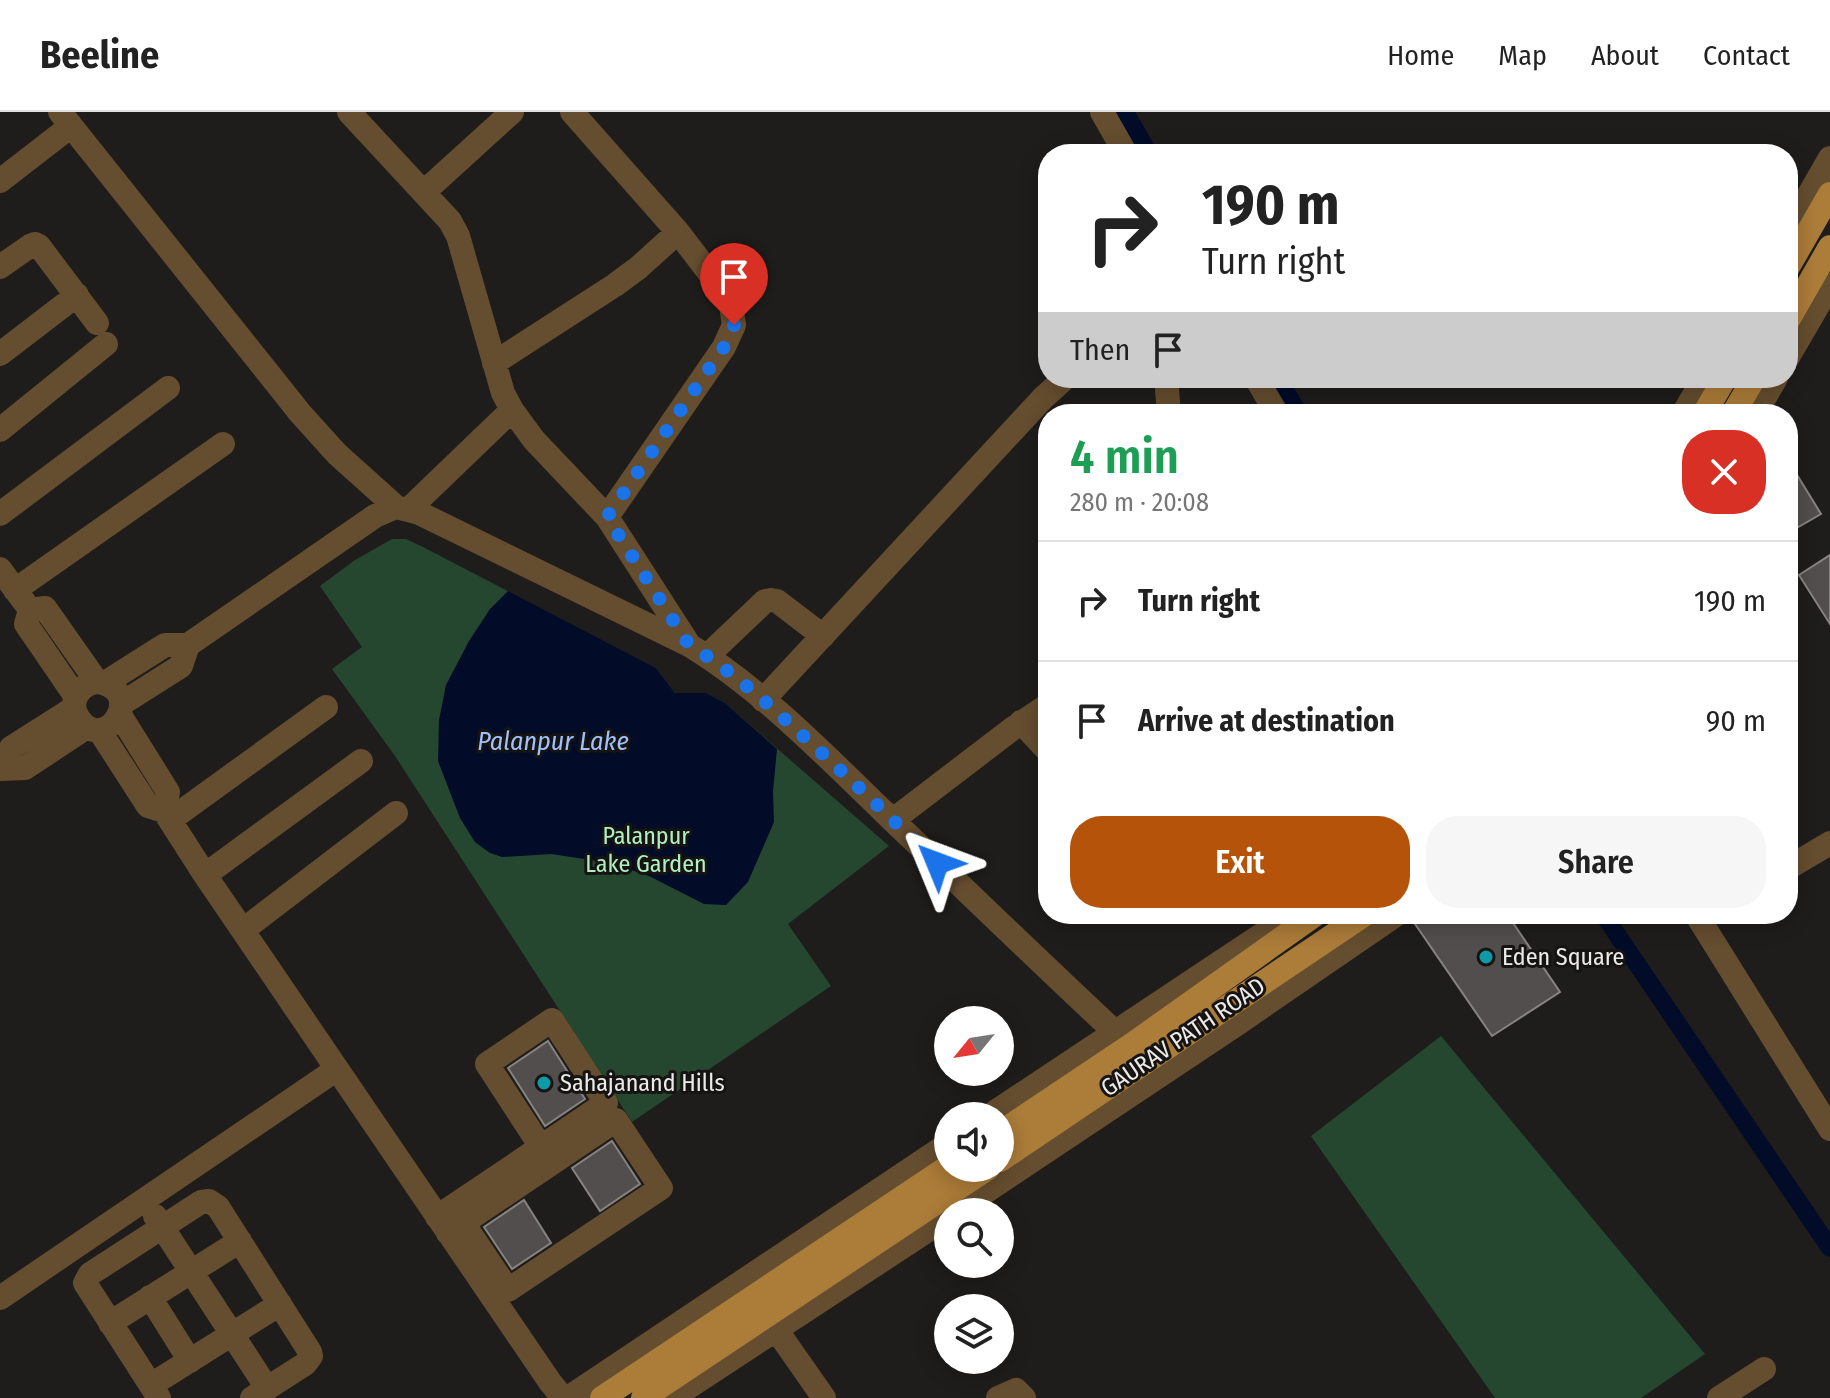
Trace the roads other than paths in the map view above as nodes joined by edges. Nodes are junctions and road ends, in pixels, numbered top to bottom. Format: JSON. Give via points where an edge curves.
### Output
{"nodes":[{"id":1,"x":349,"y":112,"type":"edge"},
{"id":2,"x":512,"y":112,"type":"edge"},
{"id":3,"x":572,"y":112,"type":"edge"},
{"id":4,"x":1102,"y":112,"type":"edge"},
{"id":5,"x":66,"y":119,"type":"edge"},
{"id":6,"x":1120,"y":144,"type":"edge"},
{"id":7,"x":1830,"y":158,"type":"edge"},
{"id":8,"x":0,"y":181,"type":"edge"},
{"id":9,"x":424,"y":192,"type":"junction"},
{"id":10,"x":1830,"y":194,"type":"edge"},
{"id":11,"x":1798,"y":214,"type":"edge"},
{"id":12,"x":678,"y":232,"type":"junction"},
{"id":13,"x":1830,"y":247,"type":"edge"},
{"id":14,"x":1798,"y":250,"type":"edge"},
{"id":15,"x":0,"y":267,"type":"edge"},
{"id":16,"x":1830,"y":285,"type":"edge"},
{"id":17,"x":77,"y":295,"type":"junction"},
{"id":18,"x":1798,"y":303,"type":"edge"},
{"id":19,"x":1798,"y":340,"type":"edge"},
{"id":20,"x":0,"y":354,"type":"edge"},
{"id":21,"x":494,"y":363,"type":"junction"},
{"id":22,"x":168,"y":388,"type":"dead end"},
{"id":23,"x":1054,"y":388,"type":"edge"},
{"id":24,"x":1167,"y":389,"type":"dead end"},
{"id":25,"x":1168,"y":404,"type":"edge"},
{"id":26,"x":512,"y":410,"type":"junction"},
{"id":27,"x":0,"y":430,"type":"edge"},
{"id":28,"x":223,"y":444,"type":"dead end"},
{"id":29,"x":402,"y":509,"type":"junction"},
{"id":30,"x":0,"y":514,"type":"edge"},
{"id":31,"x":607,"y":517,"type":"junction"},
{"id":32,"x":0,"y":569,"type":"edge"},
{"id":33,"x":15,"y":590,"type":"junction"},
{"id":34,"x":30,"y":610,"type":"junction"},
{"id":35,"x":823,"y":636,"type":"junction"},
{"id":36,"x":188,"y":645,"type":"junction"},
{"id":37,"x":698,"y":650,"type":"junction"},
{"id":38,"x":101,"y":683,"type":"junction"},
{"id":39,"x":763,"y":700,"type":"junction"},
{"id":40,"x":326,"y":707,"type":"dead end"},
{"id":41,"x":120,"y":710,"type":"junction"},
{"id":42,"x":1038,"y":711,"type":"edge"},
{"id":43,"x":84,"y":715,"type":"junction"},
{"id":44,"x":1021,"y":722,"type":"junction"},
{"id":45,"x":1038,"y":740,"type":"edge"},
{"id":46,"x":361,"y":761,"type":"dead end"},
{"id":47,"x":0,"y":769,"type":"edge"},
{"id":48,"x":396,"y":813,"type":"dead end"},
{"id":49,"x":167,"y":815,"type":"junction"},
{"id":50,"x":893,"y":820,"type":"junction"},
{"id":51,"x":1830,"y":843,"type":"edge"},
{"id":52,"x":1798,"y":862,"type":"edge"},
{"id":53,"x":205,"y":875,"type":"junction"},
{"id":54,"x":1281,"y":924,"type":"edge"},
{"id":55,"x":1302,"y":924,"type":"edge"},
{"id":56,"x":1347,"y":924,"type":"edge"},
{"id":57,"x":1382,"y":924,"type":"edge"},
{"id":58,"x":1708,"y":924,"type":"edge"},
{"id":59,"x":243,"y":930,"type":"junction"},
{"id":60,"x":1131,"y":1047,"type":"junction"},
{"id":61,"x":337,"y":1069,"type":"junction"},
{"id":62,"x":1820,"y":1092,"type":"edge"},
{"id":63,"x":1014,"y":1104,"type":"edge"},
{"id":64,"x":1014,"y":1124,"type":"edge"},
{"id":65,"x":1830,"y":1129,"type":"edge"},
{"id":66,"x":541,"y":1147,"type":"junction"},
{"id":67,"x":1014,"y":1148,"type":"edge"},
{"id":68,"x":934,"y":1153,"type":"edge"},
{"id":69,"x":934,"y":1176,"type":"edge"},
{"id":70,"x":968,"y":1182,"type":"edge"},
{"id":71,"x":976,"y":1198,"type":"edge"},
{"id":72,"x":144,"y":1200,"type":"junction"},
{"id":73,"x":449,"y":1224,"type":"junction"},
{"id":74,"x":934,"y":1225,"type":"edge"},
{"id":75,"x":162,"y":1227,"type":"junction"},
{"id":76,"x":240,"y":1241,"type":"junction"},
{"id":77,"x":190,"y":1271,"type":"junction"},
{"id":78,"x":150,"y":1297,"type":"junction"},
{"id":79,"x":0,"y":1298,"type":"edge"},
{"id":80,"x":280,"y":1304,"type":"junction"},
{"id":81,"x":110,"y":1323,"type":"junction"},
{"id":82,"x":771,"y":1323,"type":"junction"},
{"id":83,"x":231,"y":1335,"type":"junction"},
{"id":84,"x":190,"y":1361,"type":"junction"},
{"id":85,"x":1764,"y":1369,"type":"dead end"},
{"id":86,"x":155,"y":1392,"type":"edge"},
{"id":87,"x":259,"y":1393,"type":"edge"},
{"id":88,"x":558,"y":1394,"type":"edge"},
{"id":89,"x":602,"y":1398,"type":"edge"},
{"id":90,"x":643,"y":1398,"type":"edge"},
{"id":91,"x":672,"y":1398,"type":"edge"},
{"id":92,"x":824,"y":1398,"type":"edge"},
{"id":93,"x":998,"y":1398,"type":"edge"},
{"id":94,"x":1024,"y":1398,"type":"edge"},
{"id":95,"x":1719,"y":1398,"type":"edge"}],
"edges":[{"from":1,"to":9,"type":"street"},
{"from":2,"to":9,"type":"street"},
{"from":3,"to":12,"type":"street"},
{"from":4,"to":6,"type":"street"},
{"from":5,"to":8,"type":"street"},
{"from":5,"to":29,"type":"street","via":[[300,413],[337,454]]},
{"from":7,"to":11,"type":"street"},
{"from":9,"to":21,"type":"street","via":[[458,236]]},
{"from":10,"to":14,"type":"main road"},
{"from":12,"to":21,"type":"street","via":[[615,285]]},
{"from":12,"to":31,"type":"street","via":[[723,291],[734,325]]},
{"from":13,"to":18,"type":"main road"},
{"from":15,"to":17,"type":"street","via":[[35,244]]},
{"from":16,"to":19,"type":"street"},
{"from":17,"to":20,"type":"street"},
{"from":17,"to":27,"type":"street","via":[[102,334]]},
{"from":21,"to":26,"type":"street"},
{"from":22,"to":30,"type":"street"},
{"from":23,"to":35,"type":"street"},
{"from":24,"to":25,"type":"street"},
{"from":26,"to":29,"type":"street"},
{"from":26,"to":31,"type":"street"},
{"from":28,"to":33,"type":"street"},
{"from":29,"to":36,"type":"street","via":[[375,516]]},
{"from":29,"to":37,"type":"street"},
{"from":31,"to":37,"type":"street"},
{"from":32,"to":33,"type":"street"},
{"from":33,"to":34,"type":"street"},
{"from":34,"to":38,"type":"street","via":[[45,608]]},
{"from":34,"to":43,"type":"street","via":[[26,624]]},
{"from":35,"to":37,"type":"street","via":[[771,600]]},
{"from":35,"to":39,"type":"street"},
{"from":36,"to":38,"type":"street","via":[[165,645]]},
{"from":36,"to":41,"type":"street","via":[[181,666]]},
{"from":37,"to":39,"type":"street"},
{"from":38,"to":41,"type":"street","via":[[116,691]]},
{"from":38,"to":43,"type":"street","via":[[84,686]]},
{"from":39,"to":50,"type":"street"},
{"from":40,"to":49,"type":"street"},
{"from":41,"to":43,"type":"street","via":[[112,725]]},
{"from":41,"to":49,"type":"street","via":[[168,792]]},
{"from":42,"to":44,"type":"street"},
{"from":43,"to":47,"type":"street","via":[[25,768]]},
{"from":43,"to":49,"type":"street","via":[[148,806]]},
{"from":44,"to":45,"type":"street"},
{"from":44,"to":50,"type":"street"},
{"from":46,"to":53,"type":"street"},
{"from":48,"to":59,"type":"street"},
{"from":49,"to":53,"type":"street"},
{"from":50,"to":60,"type":"street"},
{"from":51,"to":52,"type":"street"},
{"from":53,"to":59,"type":"street"},
{"from":54,"to":60,"type":"street"},
{"from":55,"to":60,"type":"main road","name":"GAURAV PATH ROAD"},
{"from":56,"to":60,"type":"main road","name":"GAURAV PATH ROAD"},
{"from":57,"to":71,"type":"street"},
{"from":58,"to":62,"type":"street"},
{"from":59,"to":61,"type":"street"},
{"from":60,"to":63,"type":"street"},
{"from":60,"to":64,"type":"main road","name":"GAURAV PATH ROAD"},
{"from":60,"to":67,"type":"main road","name":"GAURAV PATH ROAD"},
{"from":61,"to":72,"type":"street"},
{"from":61,"to":73,"type":"street"},
{"from":62,"to":65,"type":"street"},
{"from":66,"to":66,"type":"street","via":[[487,1064],[552,1020],[606,1103]]},
{"from":66,"to":73,"type":"street"},
{"from":68,"to":88,"type":"street"},
{"from":69,"to":89,"type":"main road"},
{"from":70,"to":82,"type":"main road"},
{"from":72,"to":75,"type":"street"},
{"from":72,"to":79,"type":"street"},
{"from":73,"to":73,"type":"street","via":[[616,1120],[661,1188],[508,1290]]},
{"from":73,"to":88,"type":"street"},
{"from":74,"to":82,"type":"street"},
{"from":75,"to":76,"type":"street","via":[[209,1201]]},
{"from":75,"to":77,"type":"street"},
{"from":75,"to":81,"type":"street","via":[[87,1278],[87,1288]]},
{"from":76,"to":77,"type":"street"},
{"from":76,"to":80,"type":"street"},
{"from":77,"to":78,"type":"street"},
{"from":77,"to":83,"type":"street"},
{"from":78,"to":81,"type":"street"},
{"from":78,"to":84,"type":"street"},
{"from":80,"to":83,"type":"street"},
{"from":80,"to":87,"type":"street","via":[[311,1356]]},
{"from":81,"to":86,"type":"street"},
{"from":82,"to":90,"type":"main road"},
{"from":82,"to":91,"type":"street"},
{"from":82,"to":92,"type":"street"},
{"from":83,"to":84,"type":"street"},
{"from":83,"to":87,"type":"street"},
{"from":84,"to":86,"type":"street"},
{"from":85,"to":95,"type":"street"},
{"from":93,"to":94,"type":"street","via":[[1016,1390]]}]}
